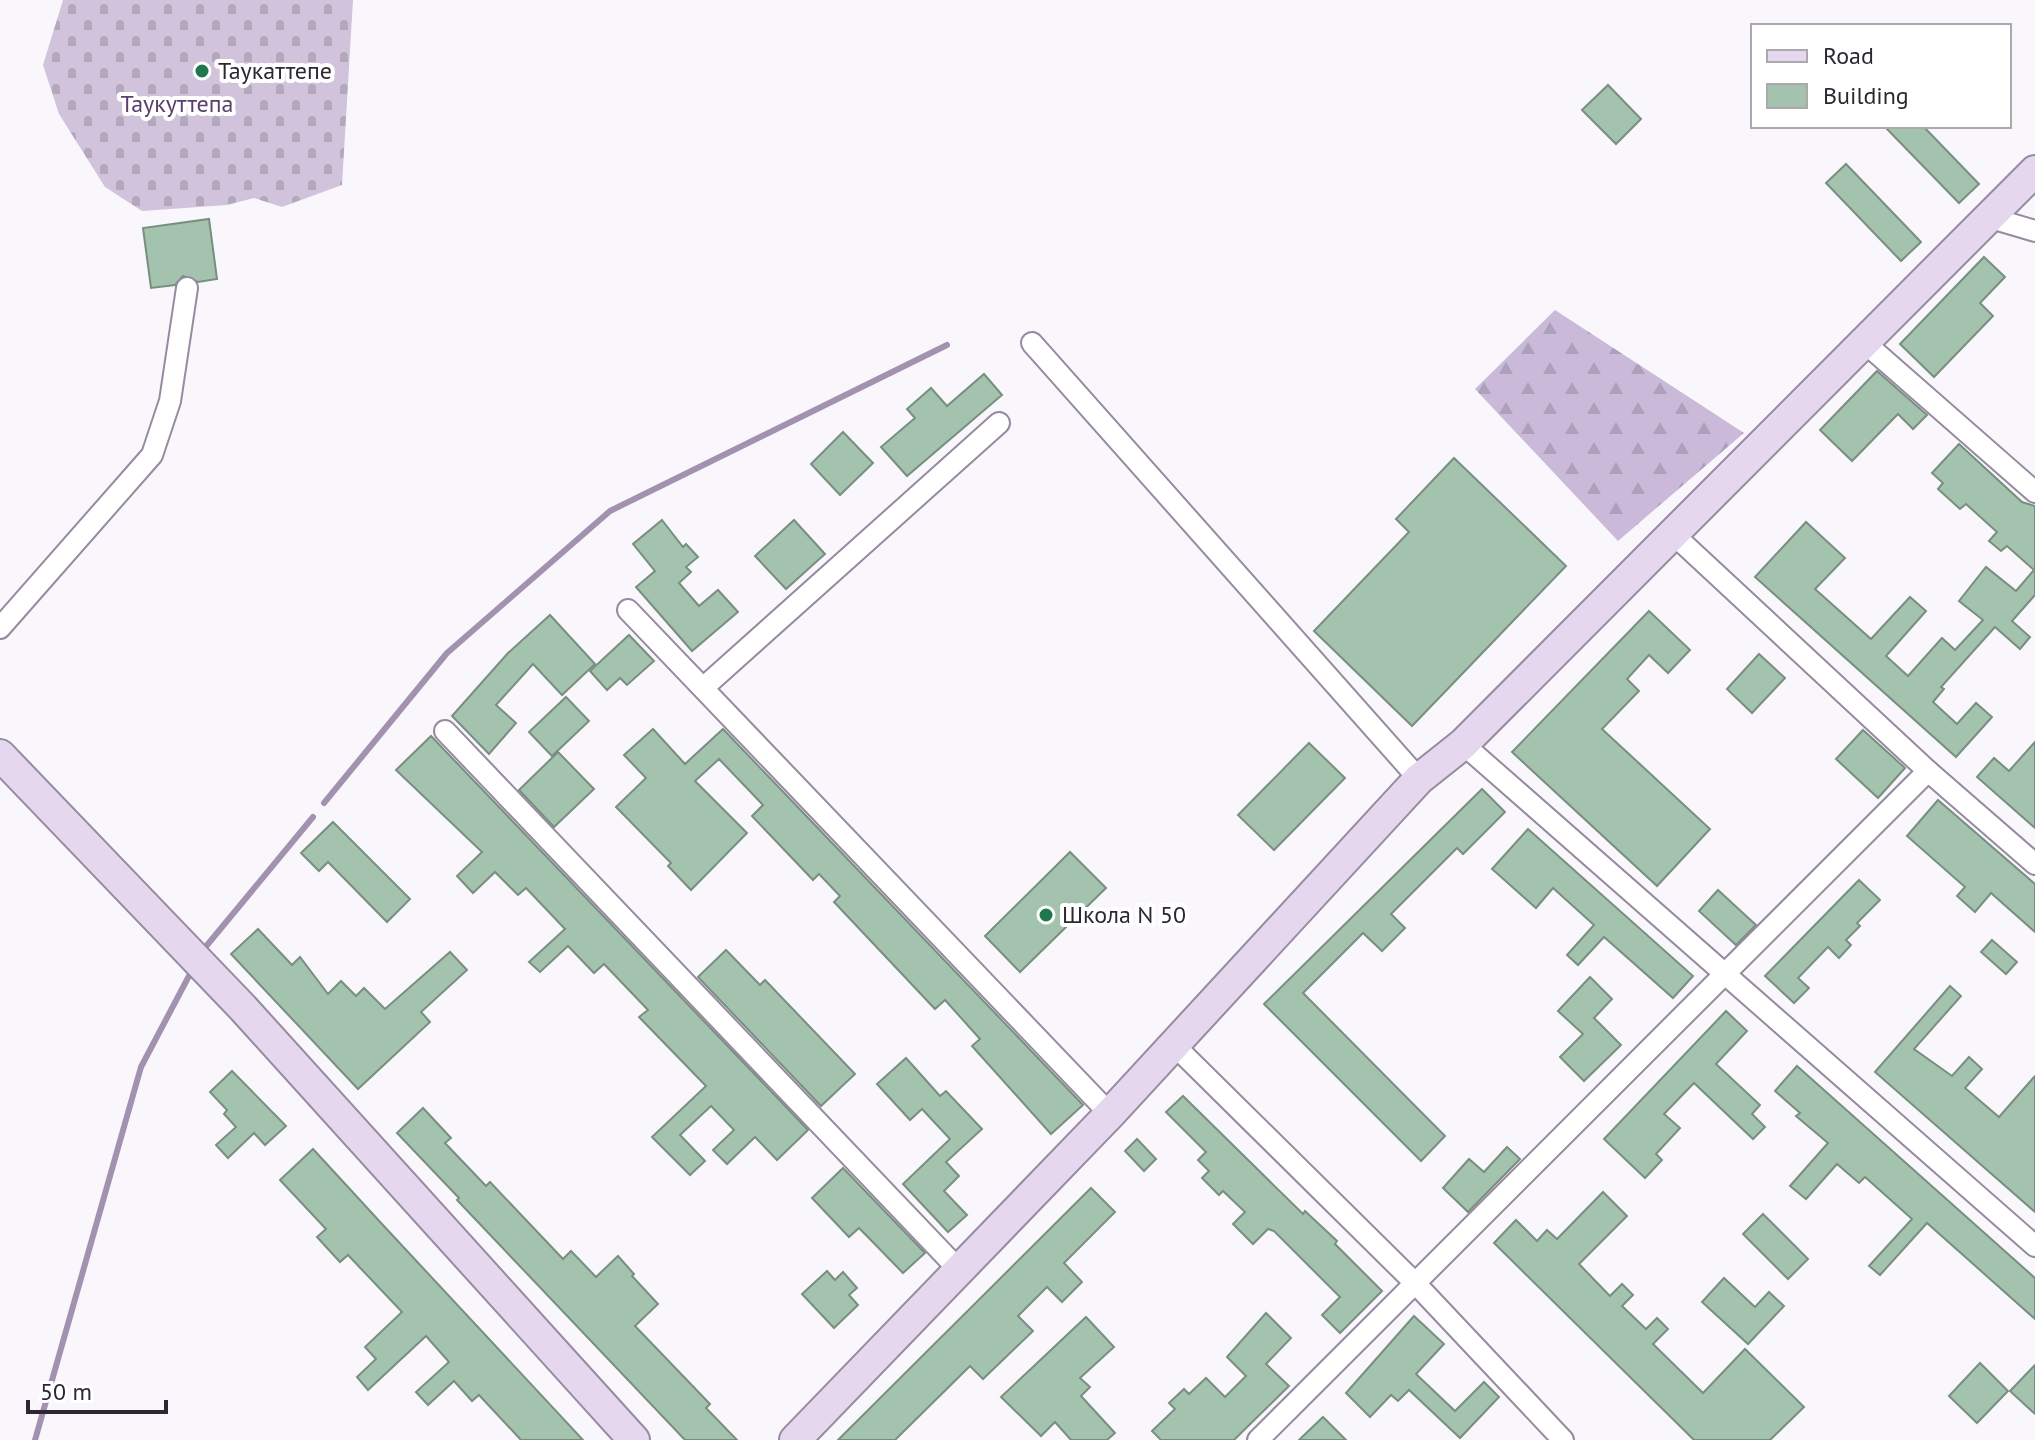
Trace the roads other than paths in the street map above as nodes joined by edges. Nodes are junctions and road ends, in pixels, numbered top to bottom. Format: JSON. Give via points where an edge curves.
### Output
{"nodes":[{"id":1,"x":2035,"y":171,"type":"edge"},
{"id":2,"x":1991,"y":218,"type":"junction"},
{"id":3,"x":2035,"y":231,"type":"edge"},
{"id":4,"x":187,"y":288,"type":"dead end"},
{"id":5,"x":1032,"y":343,"type":"dead end"},
{"id":6,"x":1865,"y":343,"type":"junction"},
{"id":7,"x":999,"y":423,"type":"dead end"},
{"id":8,"x":2035,"y":492,"type":"edge"},
{"id":9,"x":1672,"y":533,"type":"junction"},
{"id":10,"x":628,"y":610,"type":"dead end"},
{"id":11,"x":0,"y":628,"type":"edge"},
{"id":12,"x":703,"y":688,"type":"junction"},
{"id":13,"x":445,"y":731,"type":"dead end"},
{"id":14,"x":1463,"y":744,"type":"junction"},
{"id":15,"x":0,"y":755,"type":"edge"},
{"id":16,"x":1928,"y":771,"type":"junction"},
{"id":17,"x":1419,"y":779,"type":"junction"},
{"id":18,"x":2035,"y":864,"type":"edge"},
{"id":19,"x":1726,"y":973,"type":"junction"},
{"id":20,"x":1174,"y":1045,"type":"junction"},
{"id":21,"x":1110,"y":1114,"type":"junction"},
{"id":22,"x":2035,"y":1246,"type":"edge"},
{"id":23,"x":959,"y":1270,"type":"junction"},
{"id":24,"x":1416,"y":1284,"type":"junction"},
{"id":25,"x":634,"y":1440,"type":"edge"},
{"id":26,"x":795,"y":1440,"type":"edge"},
{"id":27,"x":1258,"y":1440,"type":"edge"},
{"id":28,"x":1563,"y":1440,"type":"edge"}],
"edges":[{"from":1,"to":2,"type":"street"},
{"from":2,"to":3,"type":"street"},
{"from":2,"to":6,"type":"street"},
{"from":4,"to":11,"type":"street","via":[[170,401],[152,455]]},
{"from":5,"to":17,"type":"street"},
{"from":6,"to":8,"type":"street"},
{"from":6,"to":9,"type":"street"},
{"from":7,"to":12,"type":"street"},
{"from":9,"to":14,"type":"street"},
{"from":9,"to":16,"type":"street"},
{"from":10,"to":12,"type":"street"},
{"from":12,"to":21,"type":"street"},
{"from":13,"to":23,"type":"street"},
{"from":14,"to":17,"type":"street"},
{"from":14,"to":19,"type":"street"},
{"from":15,"to":25,"type":"street","via":[[243,1008]]},
{"from":16,"to":18,"type":"street"},
{"from":16,"to":19,"type":"street"},
{"from":17,"to":20,"type":"street"},
{"from":19,"to":22,"type":"street"},
{"from":19,"to":24,"type":"street"},
{"from":20,"to":21,"type":"street"},
{"from":20,"to":24,"type":"street"},
{"from":21,"to":23,"type":"street"},
{"from":23,"to":26,"type":"street"},
{"from":24,"to":27,"type":"street"},
{"from":24,"to":28,"type":"street"}]}
